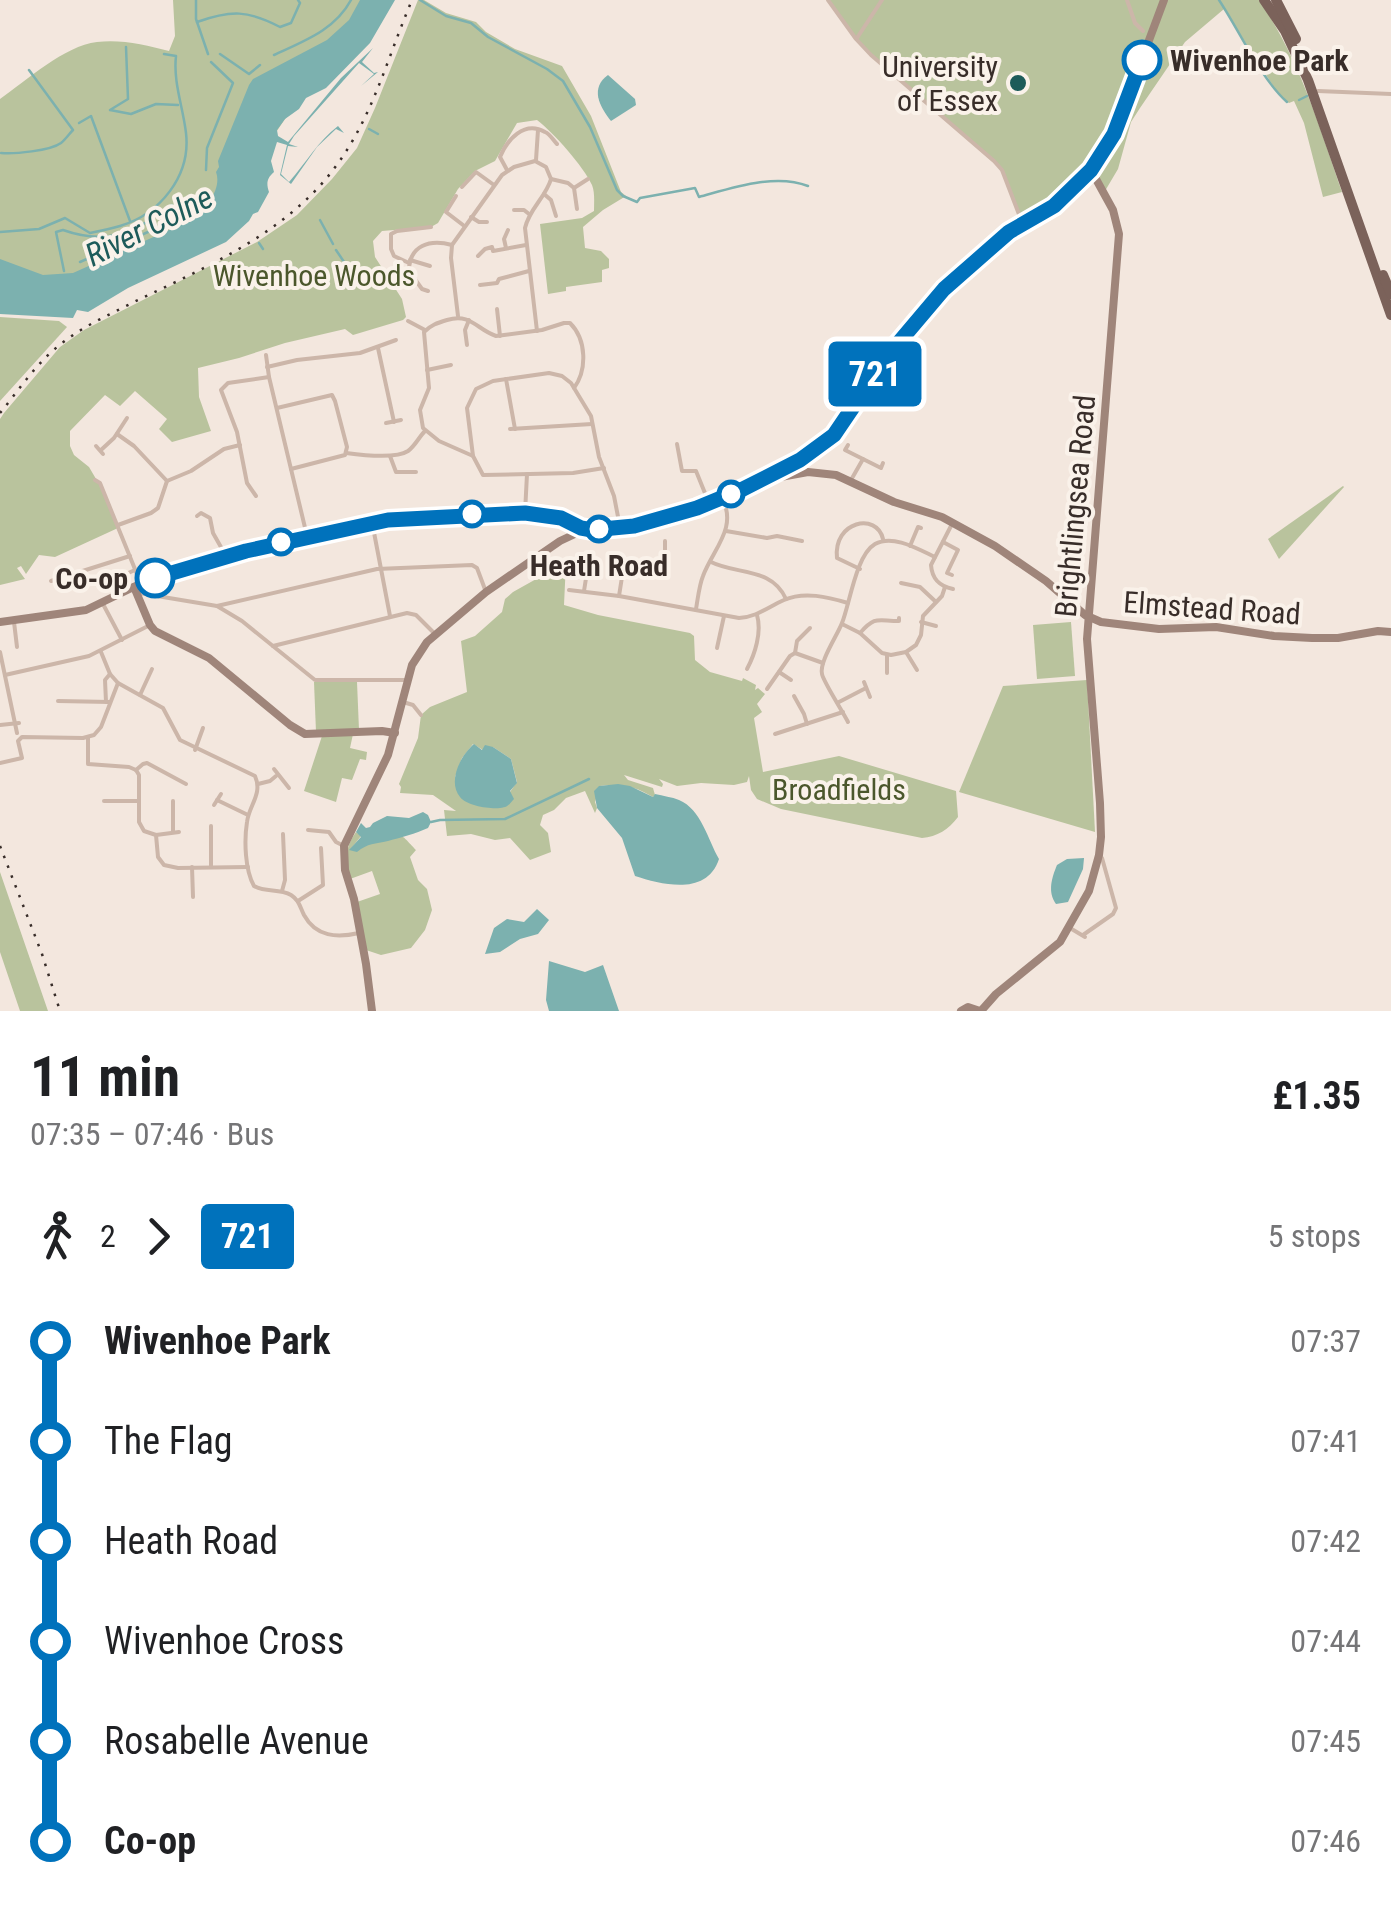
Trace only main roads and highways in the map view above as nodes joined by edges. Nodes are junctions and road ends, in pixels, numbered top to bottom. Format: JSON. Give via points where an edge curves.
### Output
{"nodes":[{"id":1,"x":1164,"y":0,"type":"edge"},
{"id":2,"x":1264,"y":0,"type":"edge"},
{"id":3,"x":1276,"y":0,"type":"edge"},
{"id":4,"x":1091,"y":170,"type":"junction"},
{"id":5,"x":1383,"y":284,"type":"junction"},
{"id":6,"x":1391,"y":294,"type":"edge"},
{"id":7,"x":1391,"y":316,"type":"edge"},
{"id":8,"x":771,"y":475,"type":"junction"},
{"id":9,"x":581,"y":528,"type":"junction"},
{"id":10,"x":137,"y":588,"type":"junction"},
{"id":11,"x":1089,"y":618,"type":"junction"},
{"id":12,"x":0,"y":622,"type":"edge"},
{"id":13,"x":1391,"y":632,"type":"edge"},
{"id":14,"x":395,"y":733,"type":"junction"},
{"id":15,"x":372,"y":1011,"type":"edge"},
{"id":16,"x":961,"y":1011,"type":"edge"},
{"id":17,"x":980,"y":1011,"type":"edge"}],
"edges":[{"from":1,"to":4,"type":"main road","via":[[1114,134]]},
{"from":2,"to":5,"type":"main road","via":[[1308,80]]},
{"from":3,"to":5,"type":"main road","via":[[1318,91]]},
{"from":4,"to":8,"type":"main road","via":[[944,289],[834,435]]},
{"from":4,"to":11,"type":"main road","name":"Brightlingsea Road","via":[[1119,234]]},
{"from":5,"to":6,"type":"main road"},
{"from":5,"to":7,"type":"main road"},
{"from":8,"to":9,"type":"main road","via":[[662,519]]},
{"from":8,"to":11,"type":"main road","name":"Elmstead Road","via":[[836,474],[933,513],[995,546]]},
{"from":9,"to":10,"type":"main road","via":[[525,513],[372,522],[226,556]]},
{"from":9,"to":14,"type":"main road","via":[[435,634],[418,653]]},
{"from":10,"to":12,"type":"main road","via":[[86,610]]},
{"from":10,"to":14,"type":"main road","via":[[150,626],[160,635],[209,658],[301,732]]},
{"from":11,"to":13,"type":"main road","name":"Elmstead Road","via":[[1140,628],[1216,627],[1304,638]]},
{"from":11,"to":17,"type":"main road","name":"Brightlingsea Road","via":[[1101,829],[1091,886],[1053,950]]},
{"from":14,"to":15,"type":"main road","via":[[344,846]]},
{"from":16,"to":17,"type":"main road"}]}
